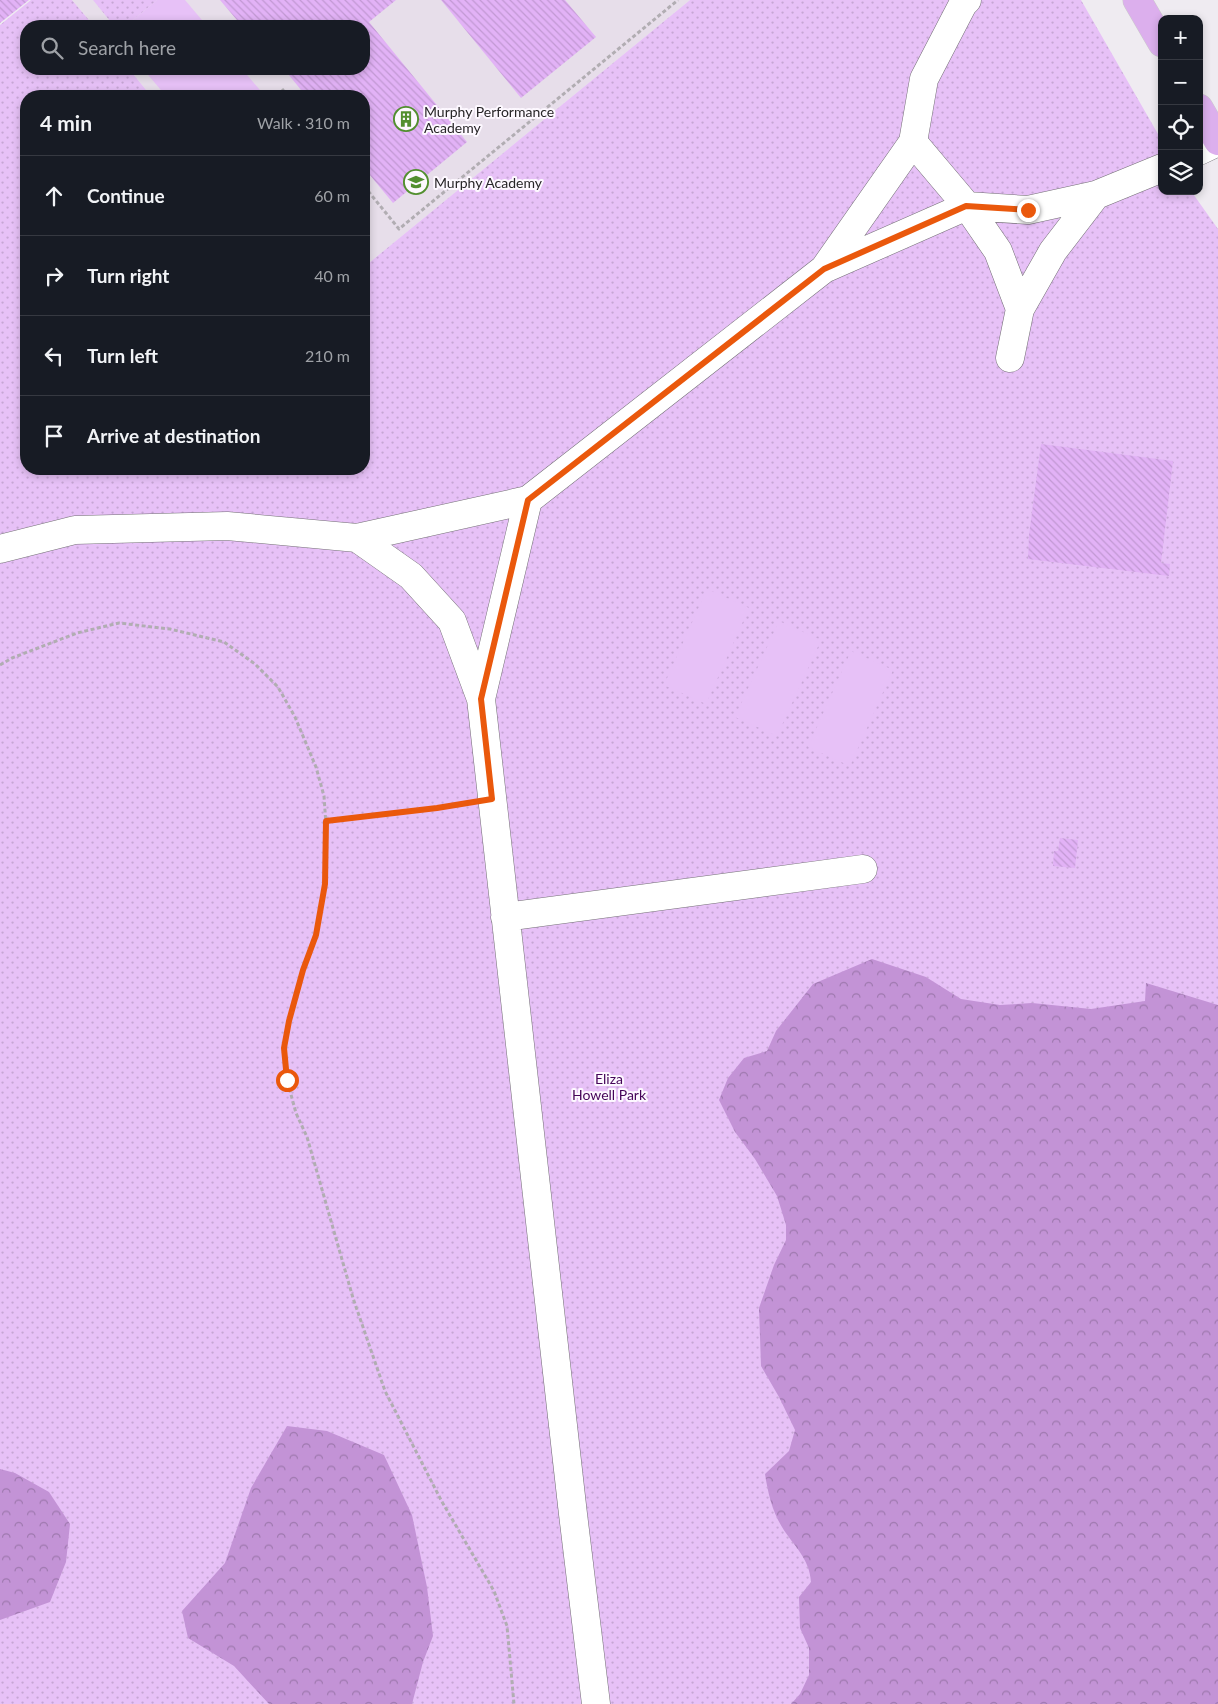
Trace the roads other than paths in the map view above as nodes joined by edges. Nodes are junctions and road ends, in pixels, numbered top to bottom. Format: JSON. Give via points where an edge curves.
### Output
{"nodes":[{"id":1,"x":967,"y":0,"type":"edge"},
{"id":2,"x":1137,"y":0,"type":"edge"},
{"id":3,"x":1158,"y":36,"type":"edge"},
{"id":4,"x":1203,"y":115,"type":"edge"},
{"id":5,"x":914,"y":142,"type":"junction"},
{"id":6,"x":1218,"y":142,"type":"edge"},
{"id":7,"x":1201,"y":150,"type":"edge"},
{"id":8,"x":1158,"y":170,"type":"edge"},
{"id":9,"x":1096,"y":195,"type":"junction"},
{"id":10,"x":966,"y":206,"type":"junction"},
{"id":11,"x":824,"y":269,"type":"junction"},
{"id":12,"x":1020,"y":309,"type":"junction"},
{"id":13,"x":1010,"y":358,"type":"dead end"},
{"id":14,"x":528,"y":500,"type":"junction"},
{"id":15,"x":356,"y":538,"type":"junction"},
{"id":16,"x":0,"y":549,"type":"edge"},
{"id":17,"x":481,"y":699,"type":"junction"},
{"id":18,"x":863,"y":869,"type":"dead end"},
{"id":19,"x":505,"y":917,"type":"junction"},
{"id":20,"x":596,"y":1704,"type":"edge"}],
"edges":[{"from":1,"to":5,"type":"lane","via":[[924,78]]},
{"from":2,"to":3,"type":"main road"},
{"from":4,"to":6,"type":"main road"},
{"from":5,"to":10,"type":"lane"},
{"from":5,"to":11,"type":"lane"},
{"from":6,"to":7,"type":"lane"},
{"from":8,"to":9,"type":"lane"},
{"from":9,"to":10,"type":"lane","via":[[1028,210]]},
{"from":9,"to":12,"type":"lane","via":[[1053,251]]},
{"from":10,"to":11,"type":"lane"},
{"from":10,"to":12,"type":"lane","via":[[998,251]]},
{"from":11,"to":14,"type":"lane"},
{"from":12,"to":13,"type":"lane"},
{"from":14,"to":15,"type":"lane"},
{"from":14,"to":17,"type":"lane"},
{"from":15,"to":16,"type":"lane","via":[[227,526],[75,530]]},
{"from":15,"to":17,"type":"lane","via":[[411,576],[452,621]]},
{"from":17,"to":19,"type":"lane"},
{"from":18,"to":19,"type":"lane"},
{"from":19,"to":20,"type":"lane"}]}
